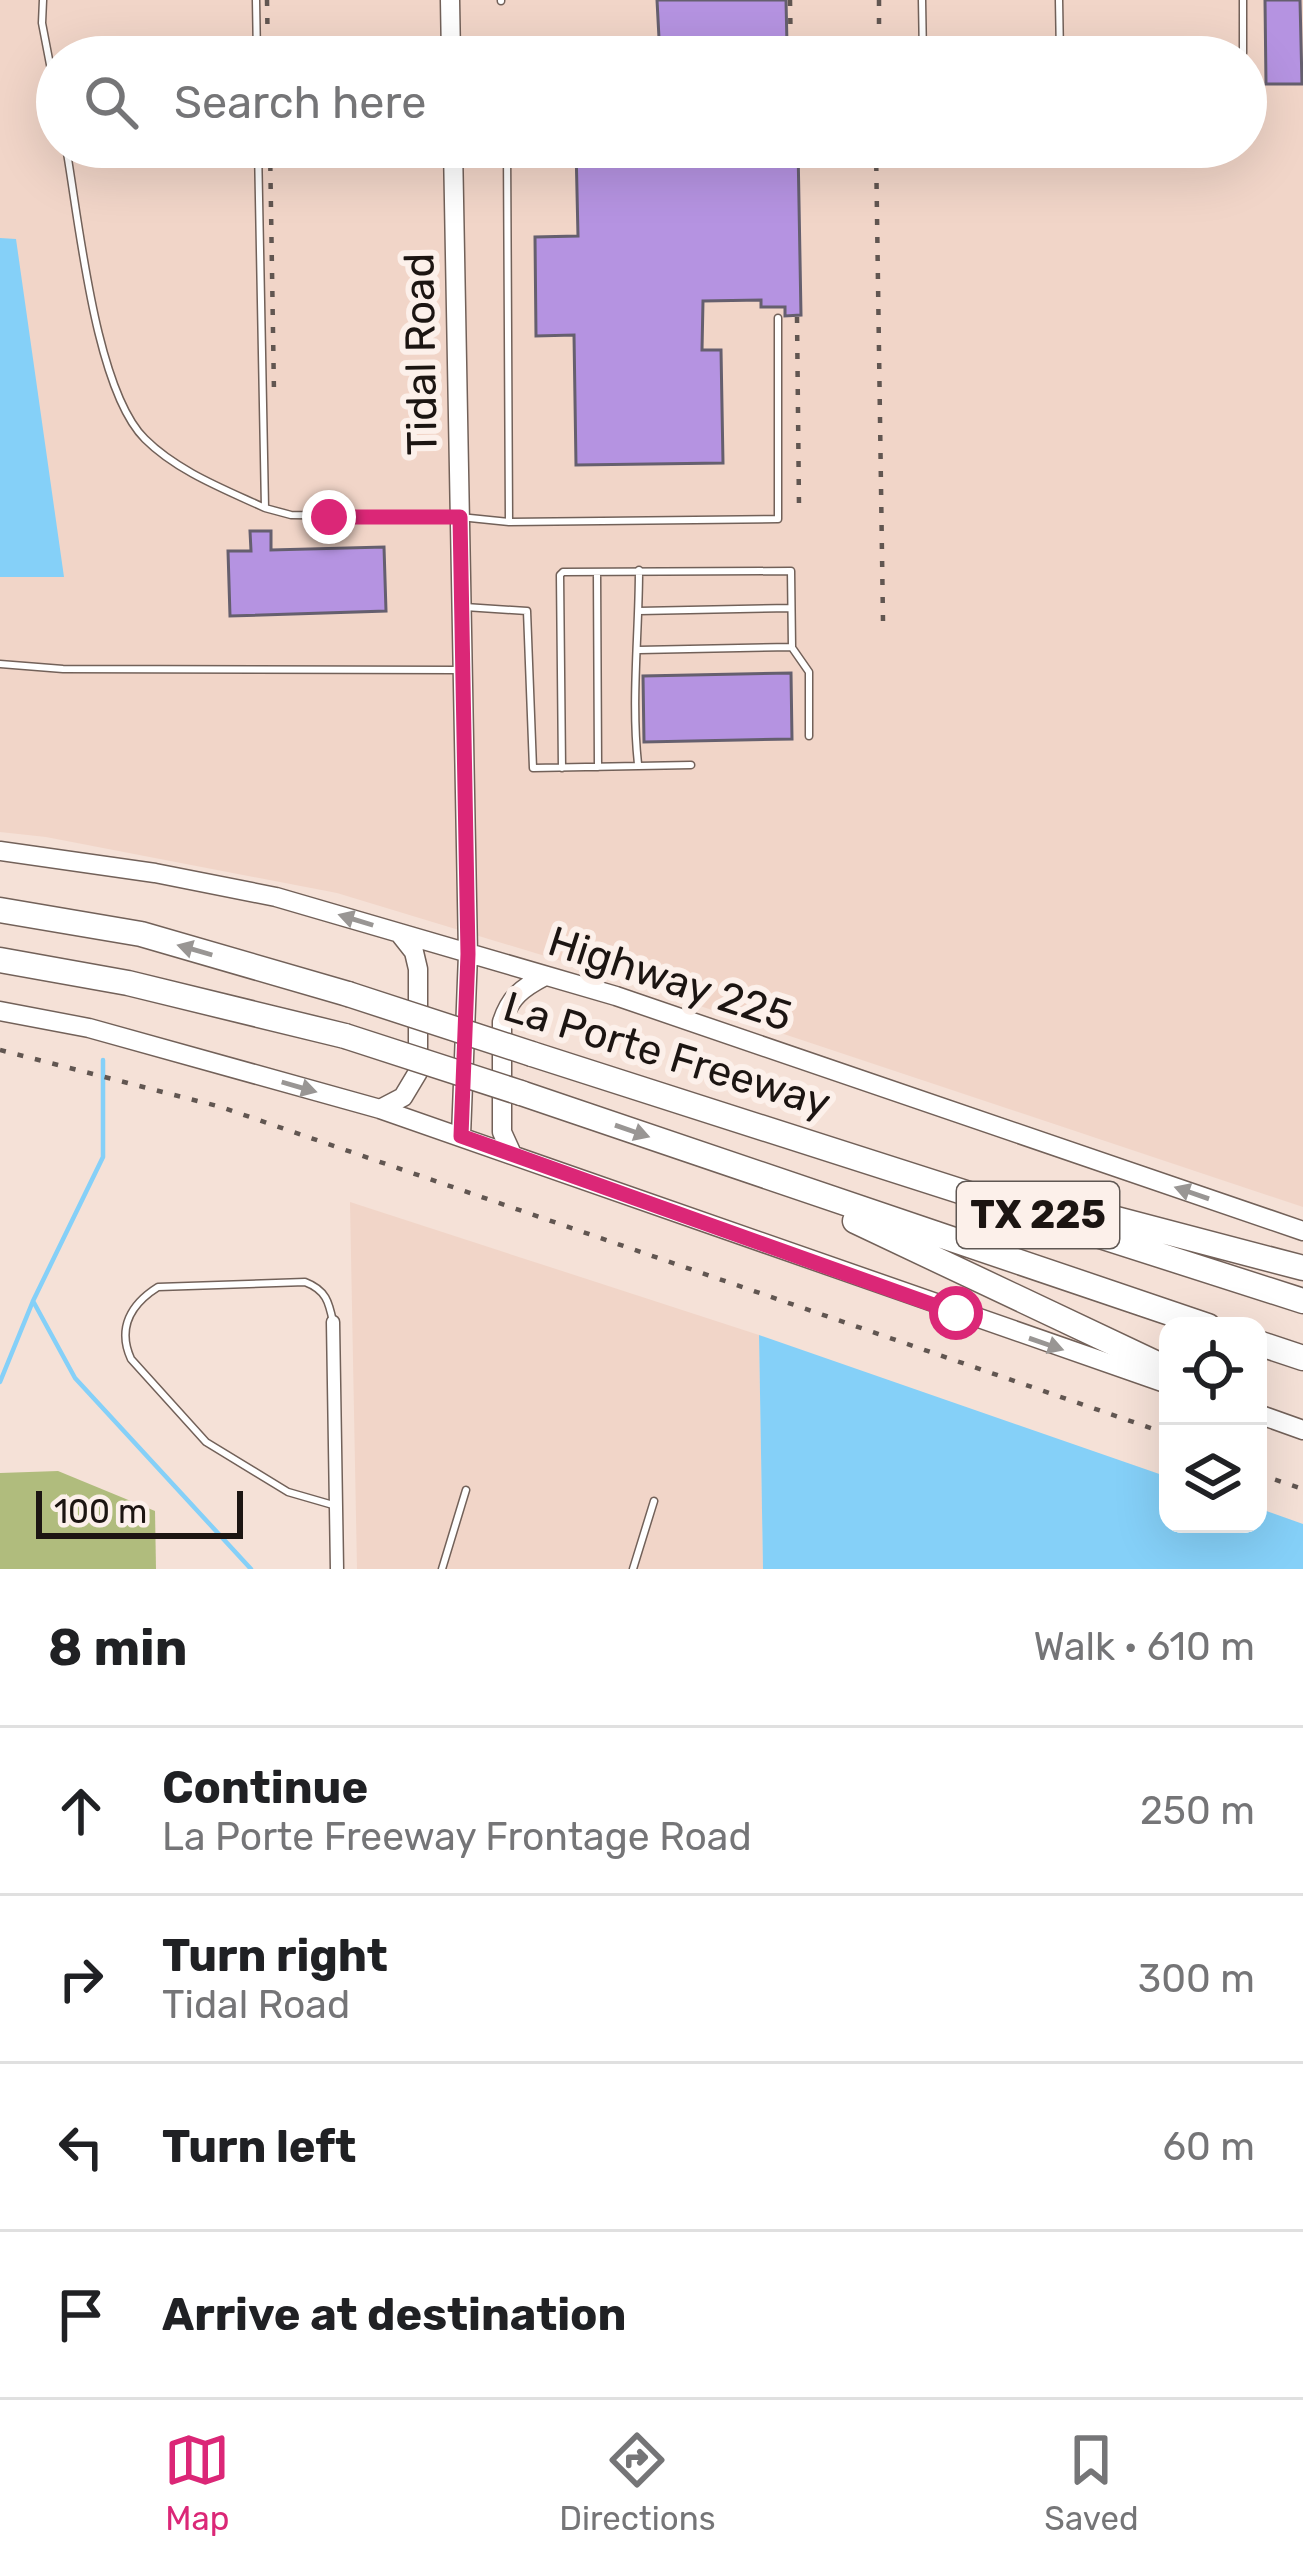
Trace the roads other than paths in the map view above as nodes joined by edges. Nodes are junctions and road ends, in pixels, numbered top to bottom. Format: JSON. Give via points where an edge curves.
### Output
{"nodes":[{"id":1,"x":43,"y":0,"type":"edge"},
{"id":2,"x":256,"y":0,"type":"edge"},
{"id":3,"x":450,"y":0,"type":"edge"},
{"id":4,"x":922,"y":0,"type":"edge"},
{"id":5,"x":1059,"y":0,"type":"edge"},
{"id":6,"x":1243,"y":0,"type":"edge"},
{"id":7,"x":44,"y":36,"type":"edge"},
{"id":8,"x":257,"y":36,"type":"edge"},
{"id":9,"x":451,"y":36,"type":"edge"},
{"id":10,"x":923,"y":36,"type":"edge"},
{"id":11,"x":1060,"y":36,"type":"edge"},
{"id":12,"x":1243,"y":36,"type":"edge"},
{"id":13,"x":70,"y":168,"type":"edge"},
{"id":14,"x":258,"y":168,"type":"edge"},
{"id":15,"x":453,"y":168,"type":"edge"},
{"id":16,"x":507,"y":168,"type":"edge"},
{"id":17,"x":778,"y":318,"type":"dead end"},
{"id":18,"x":265,"y":508,"type":"junction"},
{"id":19,"x":460,"y":517,"type":"junction"},
{"id":20,"x":508,"y":522,"type":"junction"},
{"id":21,"x":639,"y":570,"type":"junction"},
{"id":22,"x":596,"y":571,"type":"junction"},
{"id":23,"x":461,"y":606,"type":"junction"},
{"id":24,"x":792,"y":608,"type":"junction"},
{"id":25,"x":639,"y":611,"type":"junction"},
{"id":26,"x":792,"y":647,"type":"junction"},
{"id":27,"x":639,"y":650,"type":"junction"},
{"id":28,"x":0,"y":664,"type":"edge"},
{"id":29,"x":463,"y":670,"type":"junction"},
{"id":30,"x":809,"y":736,"type":"dead end"},
{"id":31,"x":638,"y":764,"type":"junction"},
{"id":32,"x":691,"y":765,"type":"dead end"},
{"id":33,"x":598,"y":766,"type":"junction"},
{"id":34,"x":562,"y":768,"type":"junction"},
{"id":35,"x":0,"y":850,"type":"edge"},
{"id":36,"x":0,"y":910,"type":"edge"},
{"id":37,"x":399,"y":933,"type":"junction"},
{"id":38,"x":468,"y":954,"type":"junction"},
{"id":39,"x":0,"y":960,"type":"edge"},
{"id":40,"x":545,"y":976,"type":"junction"},
{"id":41,"x":0,"y":1011,"type":"edge"},
{"id":42,"x":380,"y":1109,"type":"junction"},
{"id":43,"x":774,"y":1129,"type":"junction"},
{"id":44,"x":461,"y":1136,"type":"junction"},
{"id":45,"x":512,"y":1154,"type":"junction"},
{"id":46,"x":772,"y":1180,"type":"junction"},
{"id":47,"x":1303,"y":1231,"type":"edge"},
{"id":48,"x":1303,"y":1268,"type":"edge"},
{"id":49,"x":1303,"y":1301,"type":"edge"},
{"id":50,"x":1181,"y":1317,"type":"edge"},
{"id":51,"x":332,"y":1322,"type":"joint"},
{"id":52,"x":1267,"y":1346,"type":"edge"},
{"id":53,"x":1303,"y":1358,"type":"edge"},
{"id":54,"x":1159,"y":1365,"type":"edge"},
{"id":55,"x":1159,"y":1381,"type":"edge"},
{"id":56,"x":1267,"y":1417,"type":"edge"},
{"id":57,"x":1303,"y":1430,"type":"edge"},
{"id":58,"x":466,"y":1490,"type":"dead end"},
{"id":59,"x":654,"y":1501,"type":"dead end"},
{"id":60,"x":336,"y":1506,"type":"junction"},
{"id":61,"x":338,"y":1569,"type":"edge"},
{"id":62,"x":442,"y":1569,"type":"edge"},
{"id":63,"x":633,"y":1569,"type":"edge"}],
"edges":[{"from":1,"to":7,"type":"lane"},
{"from":2,"to":8,"type":"lane"},
{"from":3,"to":9,"type":"main road"},
{"from":4,"to":10,"type":"lane"},
{"from":5,"to":11,"type":"lane"},
{"from":6,"to":12,"type":"lane"},
{"from":13,"to":18,"type":"lane","via":[[106,368],[125,414],[171,460]]},
{"from":14,"to":18,"type":"lane"},
{"from":15,"to":19,"type":"main road","name":"Tidal Road"},
{"from":16,"to":20,"type":"lane"},
{"from":17,"to":20,"type":"lane","via":[[778,519]]},
{"from":18,"to":19,"type":"lane","via":[[329,517]]},
{"from":19,"to":20,"type":"lane"},
{"from":19,"to":23,"type":"main road","name":"Tidal Road"},
{"from":21,"to":22,"type":"lane"},
{"from":21,"to":24,"type":"lane","via":[[788,568]]},
{"from":21,"to":25,"type":"lane"},
{"from":22,"to":33,"type":"lane"},
{"from":22,"to":34,"type":"lane","via":[[560,575]]},
{"from":23,"to":29,"type":"main road","name":"Tidal Road"},
{"from":23,"to":34,"type":"lane","via":[[527,610],[530,765]]},
{"from":24,"to":25,"type":"lane"},
{"from":24,"to":26,"type":"lane"},
{"from":25,"to":27,"type":"lane"},
{"from":26,"to":27,"type":"lane"},
{"from":26,"to":30,"type":"lane","via":[[809,672]]},
{"from":27,"to":31,"type":"lane"},
{"from":28,"to":29,"type":"lane"},
{"from":29,"to":38,"type":"main road","name":"Tidal Road"},
{"from":31,"to":32,"type":"lane"},
{"from":31,"to":33,"type":"lane"},
{"from":33,"to":34,"type":"lane"},
{"from":37,"to":35,"type":"main road","name":"Highway 225","one_way":true,"via":[[276,897]]},
{"from":43,"to":36,"type":"highway","name":"La Porte Freeway","number":"TX 225","one_way":true,"bridge":true,"via":[[141,934]]},
{"from":37,"to":38,"type":"main road","name":"Highway 225"},
{"from":37,"to":42,"type":"main road","via":[[418,969],[418,1072],[403,1096]]},
{"from":38,"to":40,"type":"main road","name":"Highway 225"},
{"from":38,"to":44,"type":"main road","name":"Tidal Road"},
{"from":39,"to":46,"type":"highway","name":"La Porte Freeway","number":"TX 225","one_way":true,"bridge":true,"via":[[345,1036]]},
{"from":40,"to":45,"type":"main road","via":[[520,989],[502,1022],[502,1132]]},
{"from":47,"to":40,"type":"main road","name":"Highway 225","one_way":true},
{"from":41,"to":42,"type":"main road","one_way":true},
{"from":42,"to":44,"type":"main road"},
{"from":43,"to":48,"type":"highway"},
{"from":43,"to":49,"type":"highway","name":"La Porte Freeway","number":"TX 225"},
{"from":44,"to":45,"type":"main road"},
{"from":45,"to":55,"type":"main road","one_way":true},
{"from":46,"to":50,"type":"highway","name":"La Porte Freeway","number":"TX 225"},
{"from":46,"to":54,"type":"highway"},
{"from":51,"to":60,"type":"street"},
{"from":51,"to":60,"type":"lane","via":[[328,1298],[305,1282],[158,1286],[131,1312],[124,1344],[206,1442],[288,1492]]},
{"from":52,"to":53,"type":"highway"},
{"from":56,"to":57,"type":"main road"},
{"from":58,"to":62,"type":"lane"},
{"from":59,"to":63,"type":"lane"},
{"from":60,"to":61,"type":"street"}]}
